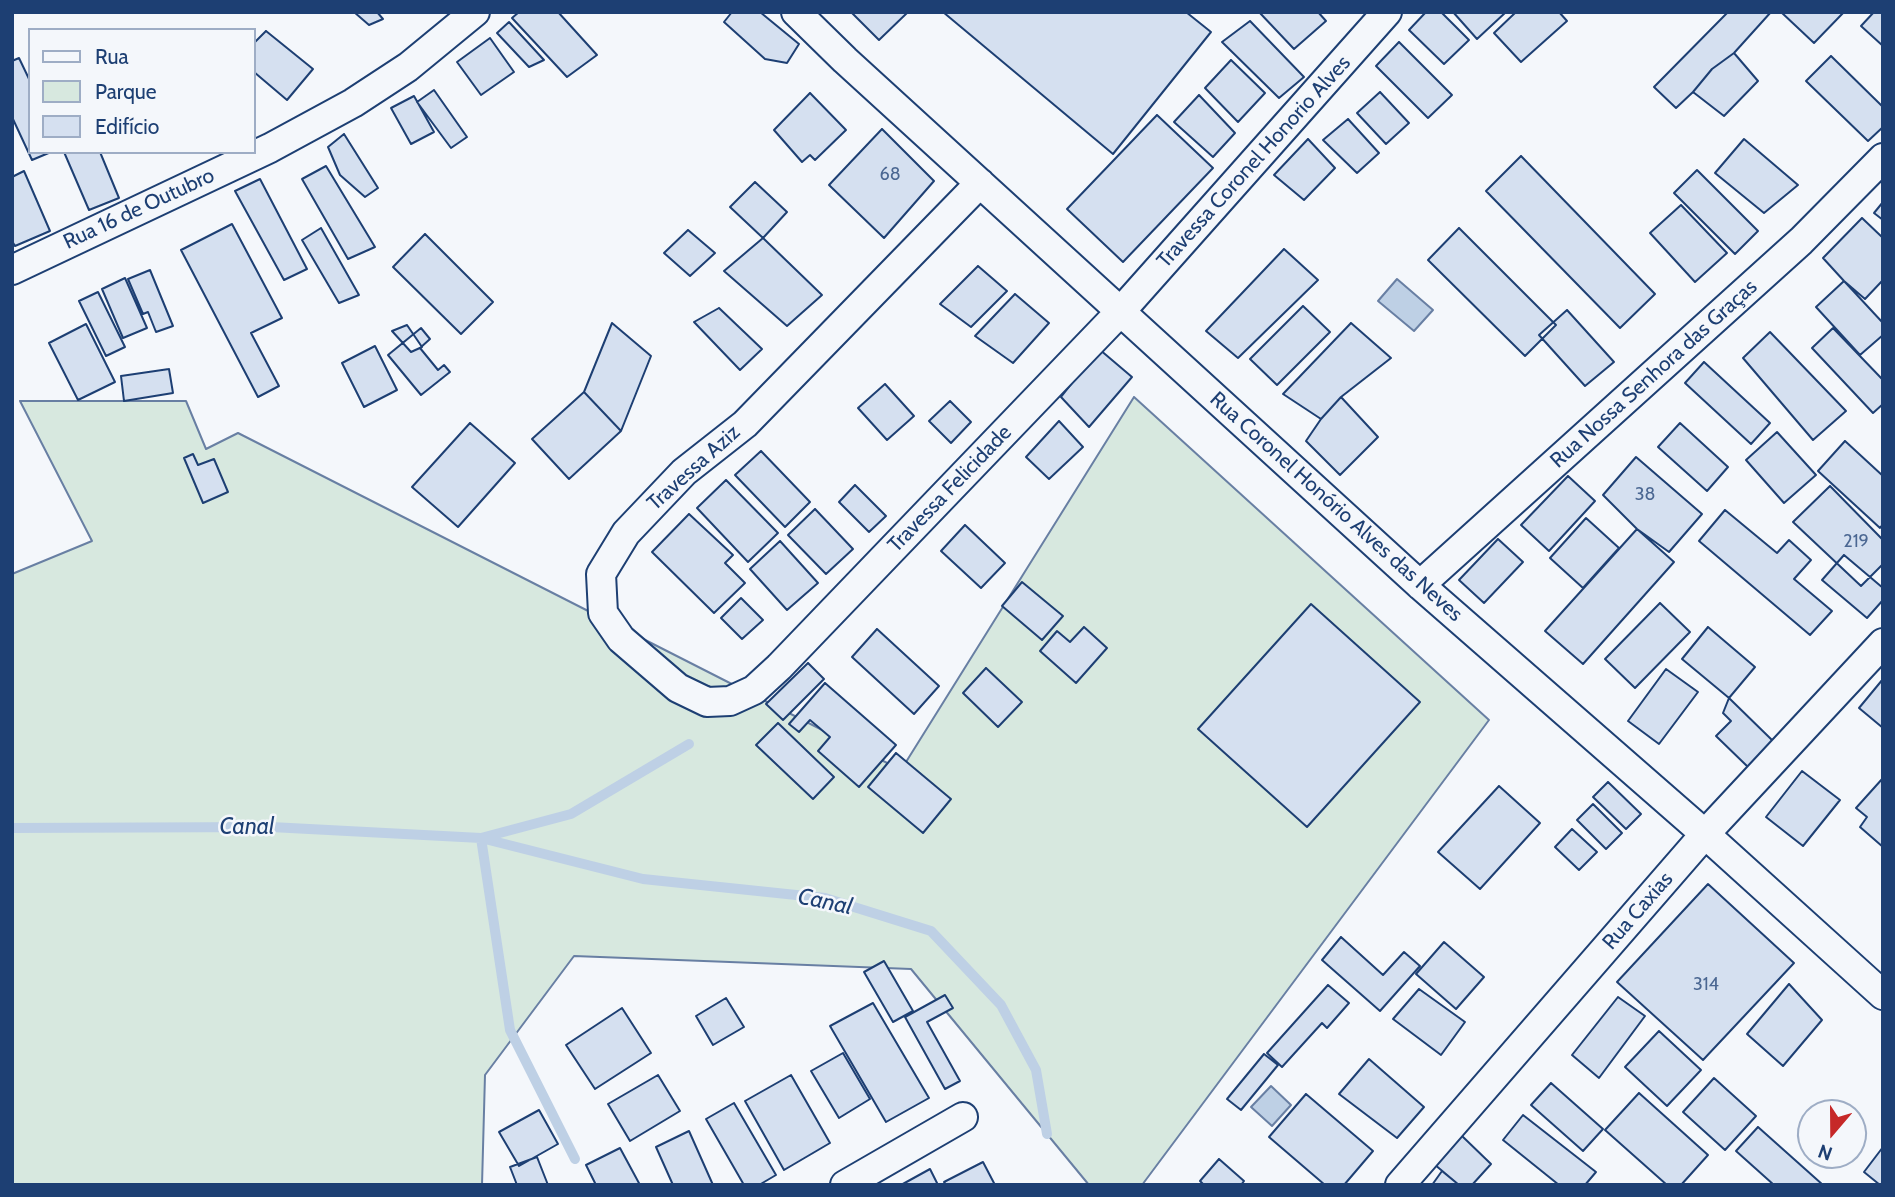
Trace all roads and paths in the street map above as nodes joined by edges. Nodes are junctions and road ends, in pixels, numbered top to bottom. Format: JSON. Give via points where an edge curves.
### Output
{"nodes":[{"id":1,"x":475,"y":12,"type":"edge"},
{"id":2,"x":796,"y":12,"type":"edge"},
{"id":3,"x":1374,"y":17,"type":"edge"},
{"id":4,"x":1883,"y":158,"type":"edge"},
{"id":5,"x":980,"y":183,"type":"junction"},
{"id":6,"x":12,"y":270,"type":"edge"},
{"id":7,"x":1121,"y":311,"type":"junction"},
{"id":8,"x":1420,"y":585,"type":"junction"},
{"id":9,"x":1883,"y":643,"type":"edge"},
{"id":10,"x":779,"y":667,"type":"joint"},
{"id":11,"x":1705,"y":834,"type":"junction"},
{"id":12,"x":1883,"y":995,"type":"edge"},
{"id":13,"x":963,"y":1117,"type":"dead end"},
{"id":14,"x":845,"y":1185,"type":"edge"},
{"id":15,"x":1400,"y":1185,"type":"edge"}],
"edges":[{"from":1,"to":6,"type":"street","name":"Rua 16 de Outubro","via":[[408,67],[353,103],[270,148]]},
{"from":2,"to":5,"type":"street","name":"Rua Coronel Honório Alves das Neves"},
{"from":3,"to":7,"type":"street","name":"Travessa Coronel Honorio Alves"},
{"from":4,"to":8,"type":"street","name":"Rua Nossa Senhora das Graças","via":[[1791,250]]},
{"from":5,"to":7,"type":"street","name":"Rua Coronel Honório Alves das Neves"},
{"from":5,"to":10,"type":"street","name":"Travessa Aziz","via":[[745,424],[654,502],[626,533],[601,574],[603,613],[621,639],[678,688],[707,702],[730,701],[754,691]]},
{"from":7,"to":8,"type":"street","name":"Rua Coronel Honório Alves das Neves"},
{"from":7,"to":10,"type":"street","name":"Travessa Felicidade"},
{"from":8,"to":11,"type":"street","name":"Rua Coronel Honório Alves das Neves"},
{"from":9,"to":11,"type":"street","name":"Rua Caxias"},
{"from":11,"to":12,"type":"street","name":"Rua Coronel Honório Alves das Neves"},
{"from":11,"to":15,"type":"street","name":"Rua Caxias"},
{"from":13,"to":14,"type":"street"}]}
